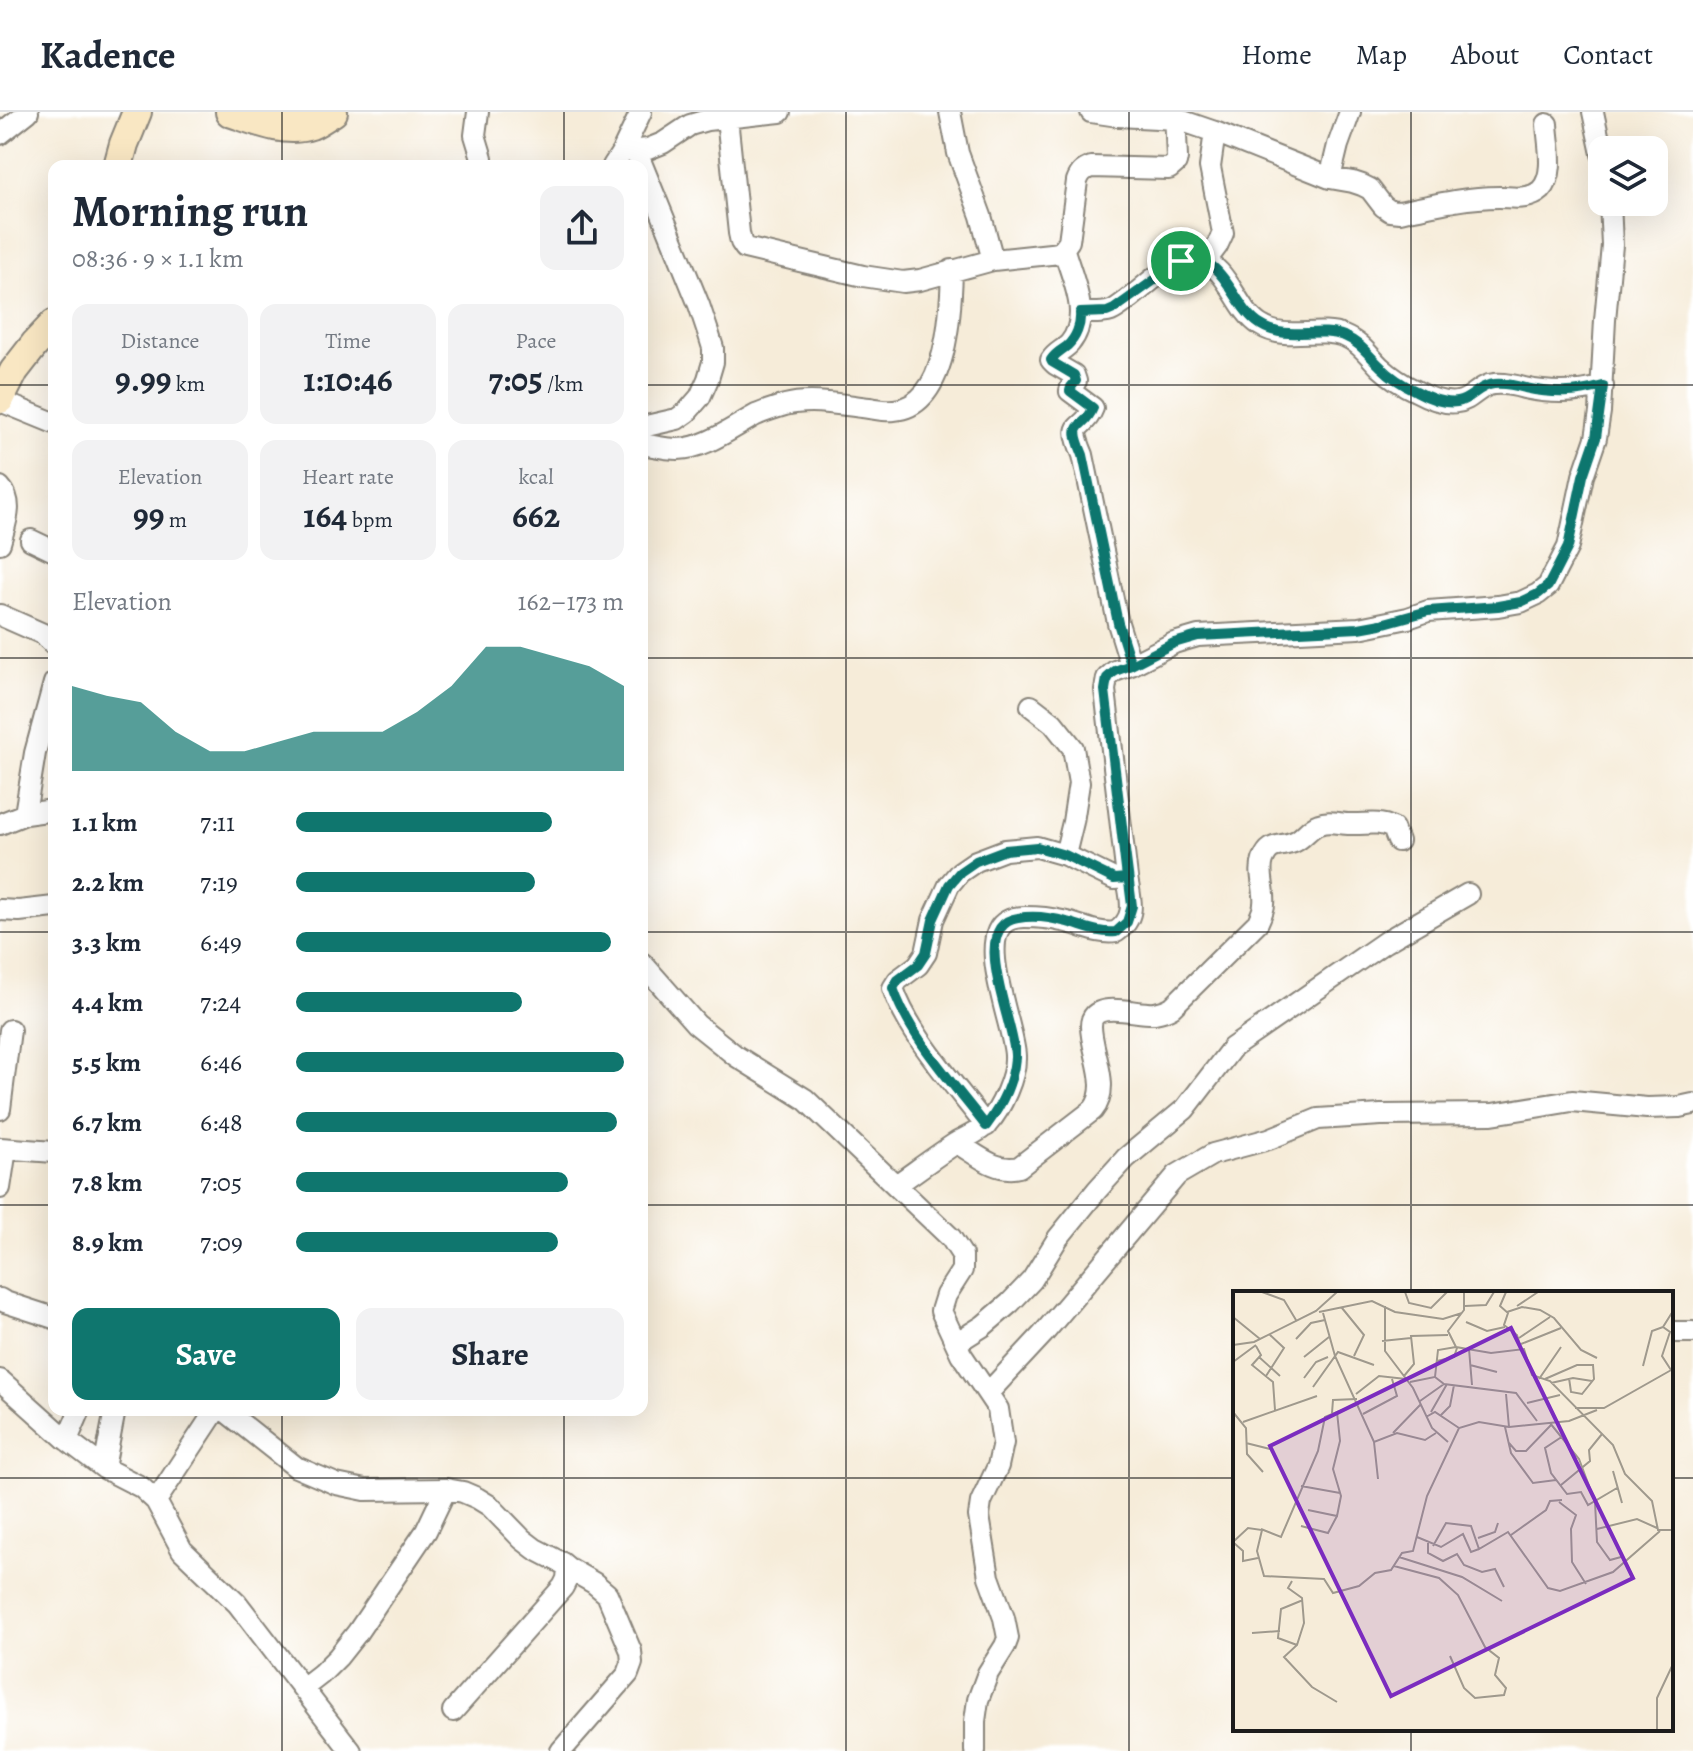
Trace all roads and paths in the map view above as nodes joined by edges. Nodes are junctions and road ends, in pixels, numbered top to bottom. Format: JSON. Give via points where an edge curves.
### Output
{"nodes":[{"id":1,"x":28,"y":112,"type":"edge"},
{"id":2,"x":137,"y":112,"type":"edge"},
{"id":3,"x":230,"y":112,"type":"edge"},
{"id":4,"x":333,"y":112,"type":"edge"},
{"id":5,"x":478,"y":112,"type":"edge"},
{"id":6,"x":641,"y":112,"type":"edge"},
{"id":7,"x":780,"y":112,"type":"edge"},
{"id":8,"x":950,"y":112,"type":"edge"},
{"id":9,"x":1091,"y":112,"type":"edge"},
{"id":10,"x":1350,"y":112,"type":"edge"},
{"id":11,"x":1593,"y":112,"type":"edge"},
{"id":12,"x":1176,"y":116,"type":"edge"},
{"id":13,"x":727,"y":118,"type":"junction"},
{"id":14,"x":1547,"y":124,"type":"dead end"},
{"id":15,"x":1215,"y":132,"type":"junction"},
{"id":16,"x":0,"y":134,"type":"edge"},
{"id":17,"x":1598,"y":136,"type":"edge"},
{"id":18,"x":624,"y":156,"type":"edge"},
{"id":19,"x":120,"y":160,"type":"edge"},
{"id":20,"x":482,"y":160,"type":"edge"},
{"id":21,"x":1330,"y":178,"type":"junction"},
{"id":22,"x":648,"y":204,"type":"edge"},
{"id":23,"x":1611,"y":216,"type":"edge"},
{"id":24,"x":1064,"y":250,"type":"junction"},
{"id":25,"x":993,"y":260,"type":"junction"},
{"id":26,"x":1205,"y":262,"type":"junction"},
{"id":27,"x":952,"y":270,"type":"junction"},
{"id":28,"x":1080,"y":313,"type":"junction"},
{"id":29,"x":48,"y":330,"type":"edge"},
{"id":30,"x":1603,"y":386,"type":"junction"},
{"id":31,"x":0,"y":400,"type":"edge"},
{"id":32,"x":48,"y":420,"type":"edge"},
{"id":33,"x":648,"y":426,"type":"edge"},
{"id":34,"x":648,"y":445,"type":"edge"},
{"id":35,"x":0,"y":487,"type":"edge"},
{"id":36,"x":31,"y":540,"type":"dead end"},
{"id":37,"x":0,"y":543,"type":"edge"},
{"id":38,"x":48,"y":548,"type":"edge"},
{"id":39,"x":0,"y":615,"type":"edge"},
{"id":40,"x":48,"y":639,"type":"edge"},
{"id":41,"x":1131,"y":665,"type":"junction"},
{"id":42,"x":48,"y":705,"type":"edge"},
{"id":43,"x":1031,"y":706,"type":"dead end"},
{"id":44,"x":48,"y":811,"type":"edge"},
{"id":45,"x":25,"y":814,"type":"junction"},
{"id":46,"x":0,"y":824,"type":"edge"},
{"id":47,"x":1398,"y":841,"type":"dead end"},
{"id":48,"x":1065,"y":855,"type":"junction"},
{"id":49,"x":1127,"y":878,"type":"junction"},
{"id":50,"x":1468,"y":894,"type":"dead end"},
{"id":51,"x":48,"y":908,"type":"edge"},
{"id":52,"x":0,"y":910,"type":"edge"},
{"id":53,"x":648,"y":970,"type":"edge"},
{"id":54,"x":10,"y":1030,"type":"dead end"},
{"id":55,"x":1693,"y":1104,"type":"edge"},
{"id":56,"x":0,"y":1109,"type":"edge"},
{"id":57,"x":986,"y":1126,"type":"junction"},
{"id":58,"x":957,"y":1143,"type":"junction"},
{"id":59,"x":3,"y":1148,"type":"edge"},
{"id":60,"x":48,"y":1152,"type":"edge"},
{"id":61,"x":896,"y":1185,"type":"junction"},
{"id":62,"x":0,"y":1188,"type":"edge"},
{"id":63,"x":0,"y":1299,"type":"edge"},
{"id":64,"x":48,"y":1316,"type":"edge"},
{"id":65,"x":956,"y":1343,"type":"junction"},
{"id":66,"x":0,"y":1380,"type":"edge"},
{"id":67,"x":988,"y":1393,"type":"junction"},
{"id":68,"x":77,"y":1416,"type":"edge"},
{"id":69,"x":114,"y":1416,"type":"edge"},
{"id":70,"x":212,"y":1416,"type":"edge"},
{"id":71,"x":232,"y":1416,"type":"edge"},
{"id":72,"x":67,"y":1440,"type":"junction"},
{"id":73,"x":104,"y":1468,"type":"junction"},
{"id":74,"x":446,"y":1489,"type":"junction"},
{"id":75,"x":156,"y":1501,"type":"junction"},
{"id":76,"x":568,"y":1568,"type":"junction"},
{"id":77,"x":303,"y":1688,"type":"junction"},
{"id":78,"x":453,"y":1711,"type":"dead end"},
{"id":79,"x":351,"y":1751,"type":"edge"},
{"id":80,"x":561,"y":1751,"type":"edge"},
{"id":81,"x":975,"y":1751,"type":"edge"}],
"edges":[{"from":1,"to":16,"type":"street"},
{"from":2,"to":19,"type":"street"},
{"from":3,"to":4,"type":"street","via":[[289,128],[310,125]]},
{"from":5,"to":20,"type":"street","via":[[475,135]]},
{"from":6,"to":18,"type":"street"},
{"from":7,"to":13,"type":"street"},
{"from":8,"to":25,"type":"street"},
{"from":9,"to":12,"type":"street"},
{"from":10,"to":21,"type":"street"},
{"from":11,"to":17,"type":"street"},
{"from":12,"to":15,"type":"street"},
{"from":12,"to":24,"type":"street","via":[[1177,158],[1169,169],[1084,169]]},
{"from":13,"to":18,"type":"street","via":[[690,125],[663,143]]},
{"from":13,"to":27,"type":"street","via":[[745,248],[903,282]]},
{"from":14,"to":21,"type":"street","via":[[1547,181],[1525,198],[1472,197],[1390,211],[1370,189]]},
{"from":15,"to":21,"type":"street"},
{"from":15,"to":26,"type":"street","via":[[1210,167],[1223,233]]},
{"from":22,"to":33,"type":"street","via":[[699,305],[713,362],[700,397],[687,412]]},
{"from":23,"to":30,"type":"street"},
{"from":24,"to":25,"type":"street"},
{"from":24,"to":28,"type":"street"},
{"from":25,"to":27,"type":"street"},
{"from":26,"to":28,"type":"street","via":[[1181,261],[1114,309]]},
{"from":26,"to":30,"type":"street","via":[[1219,272],[1259,325],[1290,335],[1342,336],[1358,343],[1397,381],[1443,401],[1458,402],[1487,385],[1571,393]]},
{"from":27,"to":34,"type":"street","via":[[944,355],[923,394],[910,405],[894,410],[789,404],[680,449]]},
{"from":28,"to":41,"type":"street","via":[[1072,341],[1051,360],[1074,375],[1070,391],[1093,408],[1075,437]]},
{"from":29,"to":31,"type":"street","via":[[14,371]]},
{"from":30,"to":41,"type":"street","via":[[1596,438],[1568,547],[1548,586],[1538,594],[1521,602],[1428,611],[1359,628],[1198,636]]},
{"from":31,"to":32,"type":"street"},
{"from":35,"to":37,"type":"street","via":[[9,503]]},
{"from":36,"to":38,"type":"street"},
{"from":39,"to":40,"type":"street"},
{"from":41,"to":49,"type":"street","via":[[1110,675],[1105,690]]},
{"from":42,"to":45,"type":"street"},
{"from":43,"to":48,"type":"street","via":[[1073,748],[1079,783]]},
{"from":44,"to":45,"type":"street"},
{"from":45,"to":46,"type":"street"},
{"from":47,"to":58,"type":"street","via":[[1385,824],[1321,822],[1295,842],[1275,846],[1261,866],[1264,905],[1258,922],[1172,1007],[1155,1013],[1093,1014],[1100,1078],[1100,1097],[1093,1110],[1013,1169],[999,1168]]},
{"from":48,"to":49,"type":"street","via":[[1114,879]]},
{"from":48,"to":57,"type":"street","via":[[1037,847],[1005,850],[960,872],[942,898],[921,961],[893,988],[927,1050]]},
{"from":49,"to":57,"type":"street","via":[[1132,906],[1127,922],[1116,932],[1036,917],[1006,921],[996,935],[997,974],[1015,1056],[1010,1084]]},
{"from":50,"to":65,"type":"street","via":[[1385,942],[1232,1048],[1185,1109],[1097,1190],[1032,1280],[983,1326]]},
{"from":51,"to":52,"type":"street"},
{"from":53,"to":61,"type":"street","via":[[696,1024],[805,1099]]},
{"from":54,"to":56,"type":"street"},
{"from":55,"to":67,"type":"street","via":[[1647,1108],[1572,1101],[1492,1114],[1318,1119],[1213,1154],[1177,1175]]},
{"from":57,"to":58,"type":"street"},
{"from":58,"to":61,"type":"street"},
{"from":59,"to":60,"type":"street"},
{"from":59,"to":62,"type":"street"},
{"from":61,"to":65,"type":"street","via":[[962,1255],[962,1270],[941,1306]]},
{"from":63,"to":64,"type":"street"},
{"from":65,"to":67,"type":"street"},
{"from":66,"to":72,"type":"street"},
{"from":67,"to":81,"type":"street","via":[[1001,1417],[1003,1443],[979,1516],[989,1577],[1008,1638],[978,1700]]},
{"from":68,"to":72,"type":"street"},
{"from":69,"to":73,"type":"street"},
{"from":70,"to":75,"type":"street"},
{"from":71,"to":74,"type":"street","via":[[296,1467],[336,1484],[365,1490]]},
{"from":72,"to":73,"type":"street"},
{"from":73,"to":75,"type":"street"},
{"from":74,"to":76,"type":"street","via":[[490,1506],[522,1539]]},
{"from":74,"to":77,"type":"street","via":[[426,1531],[357,1633]]},
{"from":75,"to":77,"type":"street","via":[[182,1550],[237,1603]]},
{"from":76,"to":78,"type":"street","via":[[563,1587]]},
{"from":76,"to":80,"type":"street","via":[[607,1594],[632,1663]]},
{"from":77,"to":79,"type":"street"}]}
